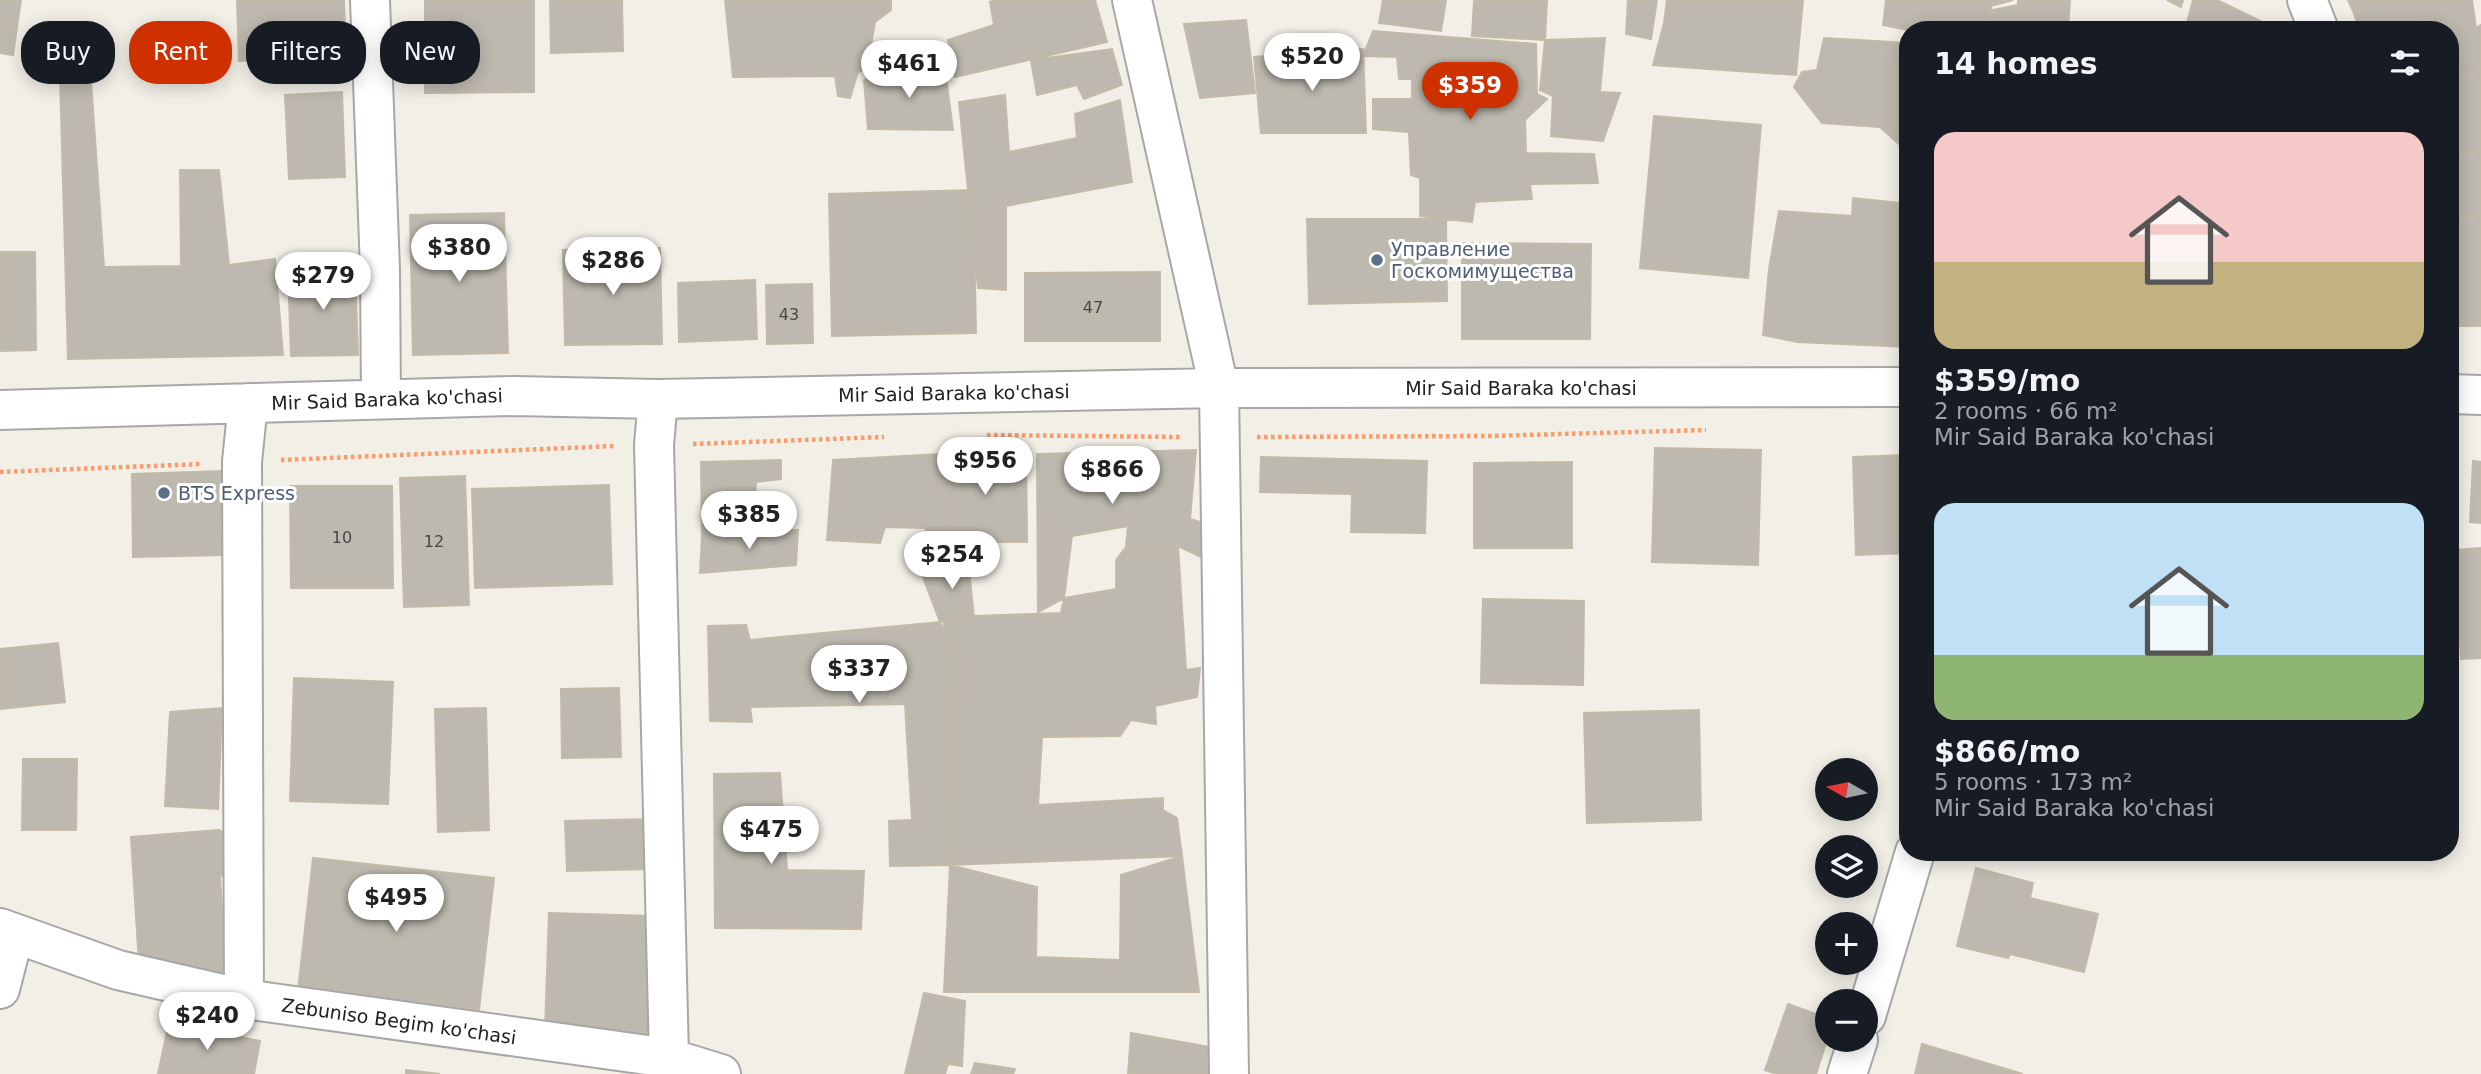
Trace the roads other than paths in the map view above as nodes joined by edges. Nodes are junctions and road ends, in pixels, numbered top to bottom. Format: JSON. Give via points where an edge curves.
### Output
{"nodes":[{"id":1,"x":370,"y":0,"type":"edge"},
{"id":2,"x":1132,"y":0,"type":"edge"},
{"id":3,"x":2307,"y":0,"type":"edge"},
{"id":4,"x":2315,"y":21,"type":"edge"},
{"id":5,"x":1219,"y":387,"type":"junction"},
{"id":6,"x":1899,"y":387,"type":"edge"},
{"id":7,"x":2459,"y":394,"type":"edge"},
{"id":8,"x":2481,"y":395,"type":"edge"},
{"id":9,"x":381,"y":399,"type":"junction"},
{"id":10,"x":658,"y":399,"type":"junction"},
{"id":11,"x":248,"y":403,"type":"junction"},
{"id":12,"x":0,"y":410,"type":"edge"},
{"id":13,"x":1911,"y":861,"type":"edge"},
{"id":14,"x":7,"y":931,"type":"edge"},
{"id":15,"x":0,"y":989,"type":"edge"},
{"id":16,"x":1874,"y":989,"type":"edge"},
{"id":17,"x":244,"y":999,"type":"junction"},
{"id":18,"x":1854,"y":1052,"type":"edge"},
{"id":19,"x":669,"y":1058,"type":"junction"},
{"id":20,"x":721,"y":1074,"type":"edge"},
{"id":21,"x":1229,"y":1074,"type":"edge"},
{"id":22,"x":1847,"y":1074,"type":"edge"}],
"edges":[{"from":1,"to":9,"type":"street"},
{"from":2,"to":5,"type":"street"},
{"from":3,"to":4,"type":"street"},
{"from":5,"to":6,"type":"street","name":"Mir Said Baraka ko'chasi"},
{"from":5,"to":10,"type":"street","name":"Mir Said Baraka ko'chasi"},
{"from":5,"to":21,"type":"street"},
{"from":7,"to":8,"type":"street"},
{"from":9,"to":10,"type":"street","name":"Mir Said Baraka ko'chasi"},
{"from":9,"to":11,"type":"street","name":"Mir Said Baraka ko'chasi"},
{"from":10,"to":19,"type":"street","via":[[654,445]]},
{"from":11,"to":12,"type":"street","name":"Mir Said Baraka ko'chasi"},
{"from":11,"to":17,"type":"street","via":[[243,462]]},
{"from":13,"to":16,"type":"street"},
{"from":14,"to":15,"type":"street"},
{"from":14,"to":17,"type":"street","name":"Zebuniso Begim ko'chasi","via":[[118,970]]},
{"from":17,"to":19,"type":"street","name":"Zebuniso Begim ko'chasi"},
{"from":18,"to":22,"type":"street"},
{"from":19,"to":20,"type":"street","name":"Zebuniso Begim ko'chasi"}]}
